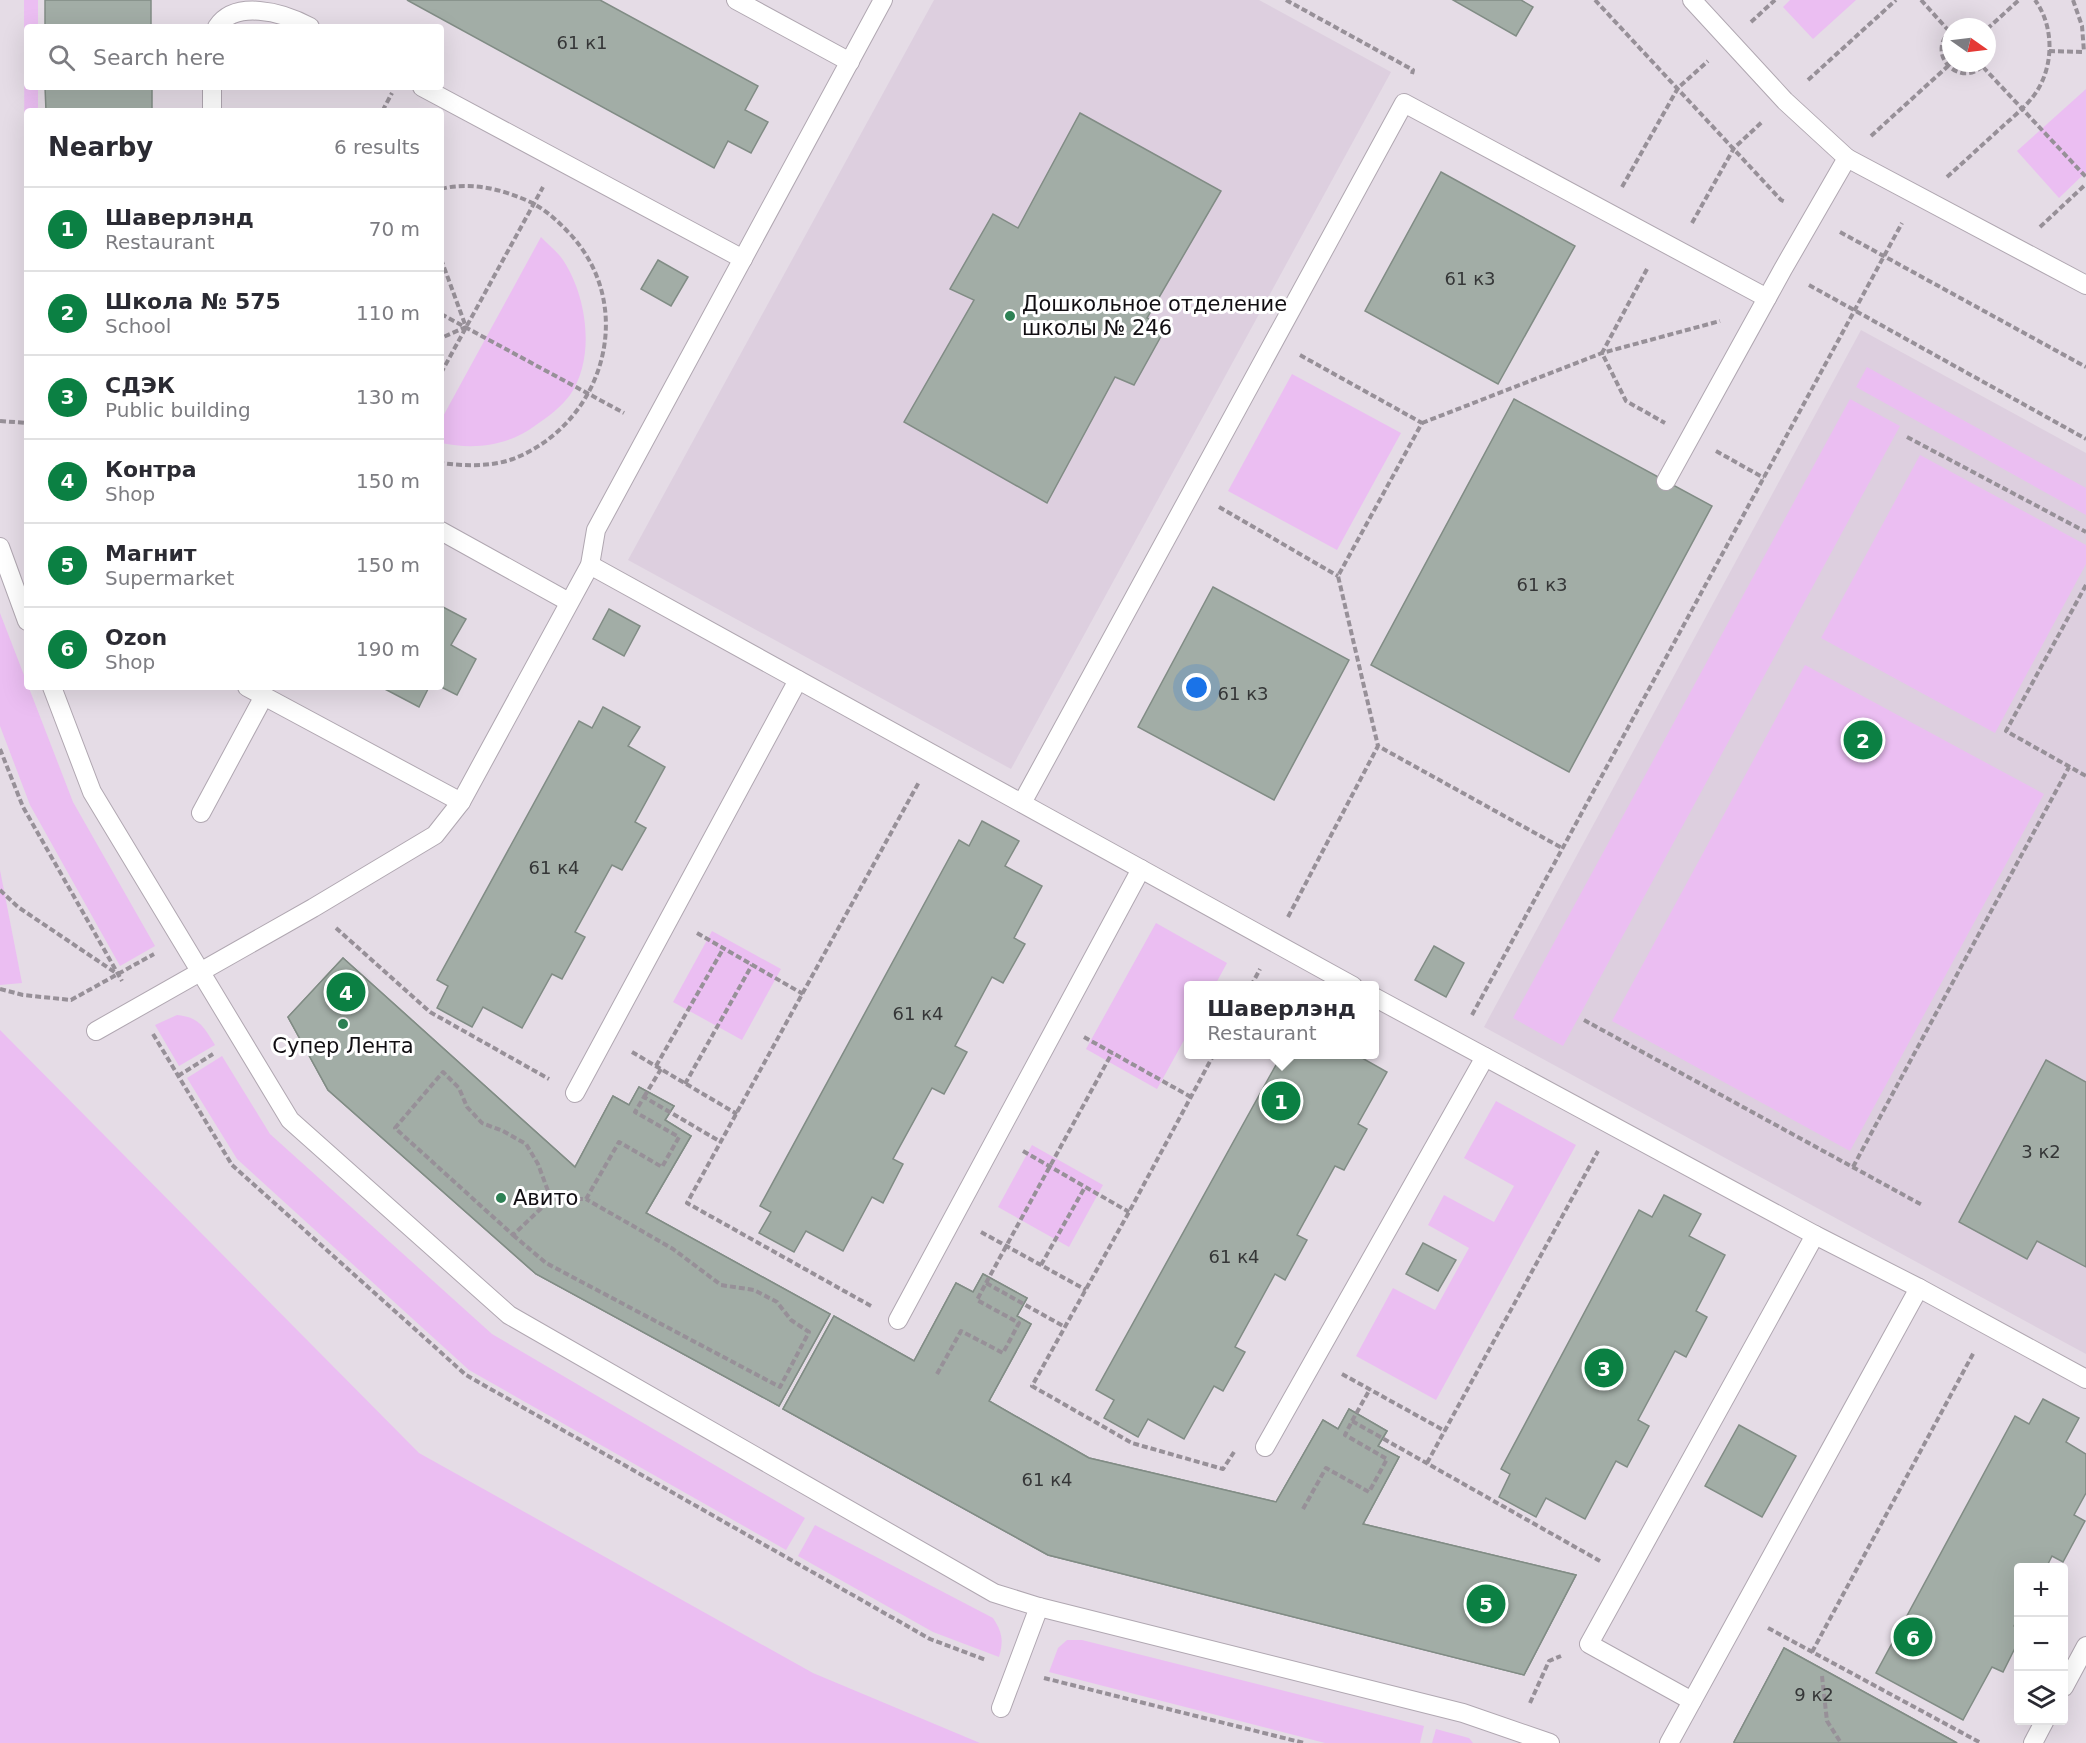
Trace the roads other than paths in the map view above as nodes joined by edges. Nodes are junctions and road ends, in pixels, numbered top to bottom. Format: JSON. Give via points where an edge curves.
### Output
{"nodes":[{"id":1,"x":736,"y":0,"type":"edge"},
{"id":2,"x":884,"y":0,"type":"edge"},
{"id":3,"x":1692,"y":0,"type":"edge"},
{"id":4,"x":219,"y":24,"type":"edge"},
{"id":5,"x":304,"y":24,"type":"edge"},
{"id":6,"x":850,"y":62,"type":"junction"},
{"id":7,"x":212,"y":90,"type":"edge"},
{"id":8,"x":428,"y":90,"type":"edge"},
{"id":9,"x":212,"y":108,"type":"edge"},
{"id":10,"x":1847,"y":158,"type":"junction"},
{"id":11,"x":743,"y":259,"type":"junction"},
{"id":12,"x":2086,"y":285,"type":"edge"},
{"id":13,"x":1764,"y":304,"type":"junction"},
{"id":14,"x":1666,"y":481,"type":"dead end"},
{"id":15,"x":444,"y":533,"type":"edge"},
{"id":16,"x":0,"y":547,"type":"edge"},
{"id":17,"x":590,"y":566,"type":"junction"},
{"id":18,"x":23,"y":601,"type":"edge"},
{"id":19,"x":569,"y":602,"type":"junction"},
{"id":20,"x":798,"y":680,"type":"junction"},
{"id":21,"x":53,"y":690,"type":"edge"},
{"id":22,"x":253,"y":690,"type":"edge"},
{"id":23,"x":264,"y":696,"type":"junction"},
{"id":24,"x":461,"y":802,"type":"junction"},
{"id":25,"x":1022,"y":803,"type":"junction"},
{"id":26,"x":201,"y":813,"type":"dead end"},
{"id":27,"x":1141,"y":869,"type":"junction"},
{"id":28,"x":200,"y":972,"type":"junction"},
{"id":29,"x":1344,"y":981,"type":"edge"},
{"id":30,"x":1379,"y":1000,"type":"edge"},
{"id":31,"x":96,"y":1031,"type":"dead end"},
{"id":32,"x":1485,"y":1057,"type":"junction"},
{"id":33,"x":575,"y":1094,"type":"road end"},
{"id":34,"x":1815,"y":1235,"type":"junction"},
{"id":35,"x":1919,"y":1288,"type":"junction"},
{"id":36,"x":898,"y":1320,"type":"road end"},
{"id":37,"x":2086,"y":1379,"type":"edge"},
{"id":38,"x":1265,"y":1447,"type":"road end"},
{"id":39,"x":1039,"y":1607,"type":"junction"},
{"id":40,"x":2086,"y":1646,"type":"edge"},
{"id":41,"x":2068,"y":1680,"type":"edge"},
{"id":42,"x":1692,"y":1701,"type":"junction"},
{"id":43,"x":1001,"y":1708,"type":"dead end"},
{"id":44,"x":2042,"y":1725,"type":"edge"},
{"id":45,"x":1515,"y":1737,"type":"edge"},
{"id":46,"x":1550,"y":1743,"type":"edge"},
{"id":47,"x":1669,"y":1743,"type":"edge"},
{"id":48,"x":2033,"y":1743,"type":"edge"}],
"edges":[{"from":1,"to":6,"type":"lane"},
{"from":2,"to":6,"type":"lane"},
{"from":3,"to":10,"type":"lane","via":[[1785,101]]},
{"from":4,"to":5,"type":"lane","via":[[232,6],[249,1],[271,6]]},
{"from":6,"to":11,"type":"lane"},
{"from":7,"to":9,"type":"lane"},
{"from":8,"to":11,"type":"lane"},
{"from":10,"to":12,"type":"lane"},
{"from":10,"to":13,"type":"lane"},
{"from":11,"to":17,"type":"lane","via":[[596,530]]},
{"from":13,"to":14,"type":"lane"},
{"from":13,"to":25,"type":"lane","via":[[1669,245],[1404,103]]},
{"from":15,"to":19,"type":"lane"},
{"from":16,"to":18,"type":"lane"},
{"from":17,"to":19,"type":"lane"},
{"from":17,"to":20,"type":"lane"},
{"from":19,"to":24,"type":"lane"},
{"from":20,"to":25,"type":"lane"},
{"from":20,"to":33,"type":"lane"},
{"from":21,"to":28,"type":"lane","via":[[92,792]]},
{"from":22,"to":23,"type":"lane"},
{"from":23,"to":24,"type":"lane"},
{"from":23,"to":26,"type":"lane"},
{"from":24,"to":28,"type":"lane","via":[[435,835]]},
{"from":25,"to":27,"type":"lane"},
{"from":27,"to":29,"type":"lane"},
{"from":27,"to":36,"type":"lane"},
{"from":28,"to":31,"type":"lane"},
{"from":28,"to":39,"type":"lane","via":[[290,1120],[510,1315],[994,1593]]},
{"from":30,"to":32,"type":"lane"},
{"from":32,"to":34,"type":"lane"},
{"from":32,"to":38,"type":"lane"},
{"from":34,"to":35,"type":"lane"},
{"from":34,"to":42,"type":"lane","via":[[1589,1644]]},
{"from":35,"to":37,"type":"lane"},
{"from":35,"to":42,"type":"lane"},
{"from":39,"to":43,"type":"lane"},
{"from":39,"to":45,"type":"lane","via":[[1464,1713]]},
{"from":40,"to":41,"type":"lane"},
{"from":42,"to":47,"type":"lane"},
{"from":44,"to":48,"type":"lane"},
{"from":45,"to":46,"type":"lane"}]}
